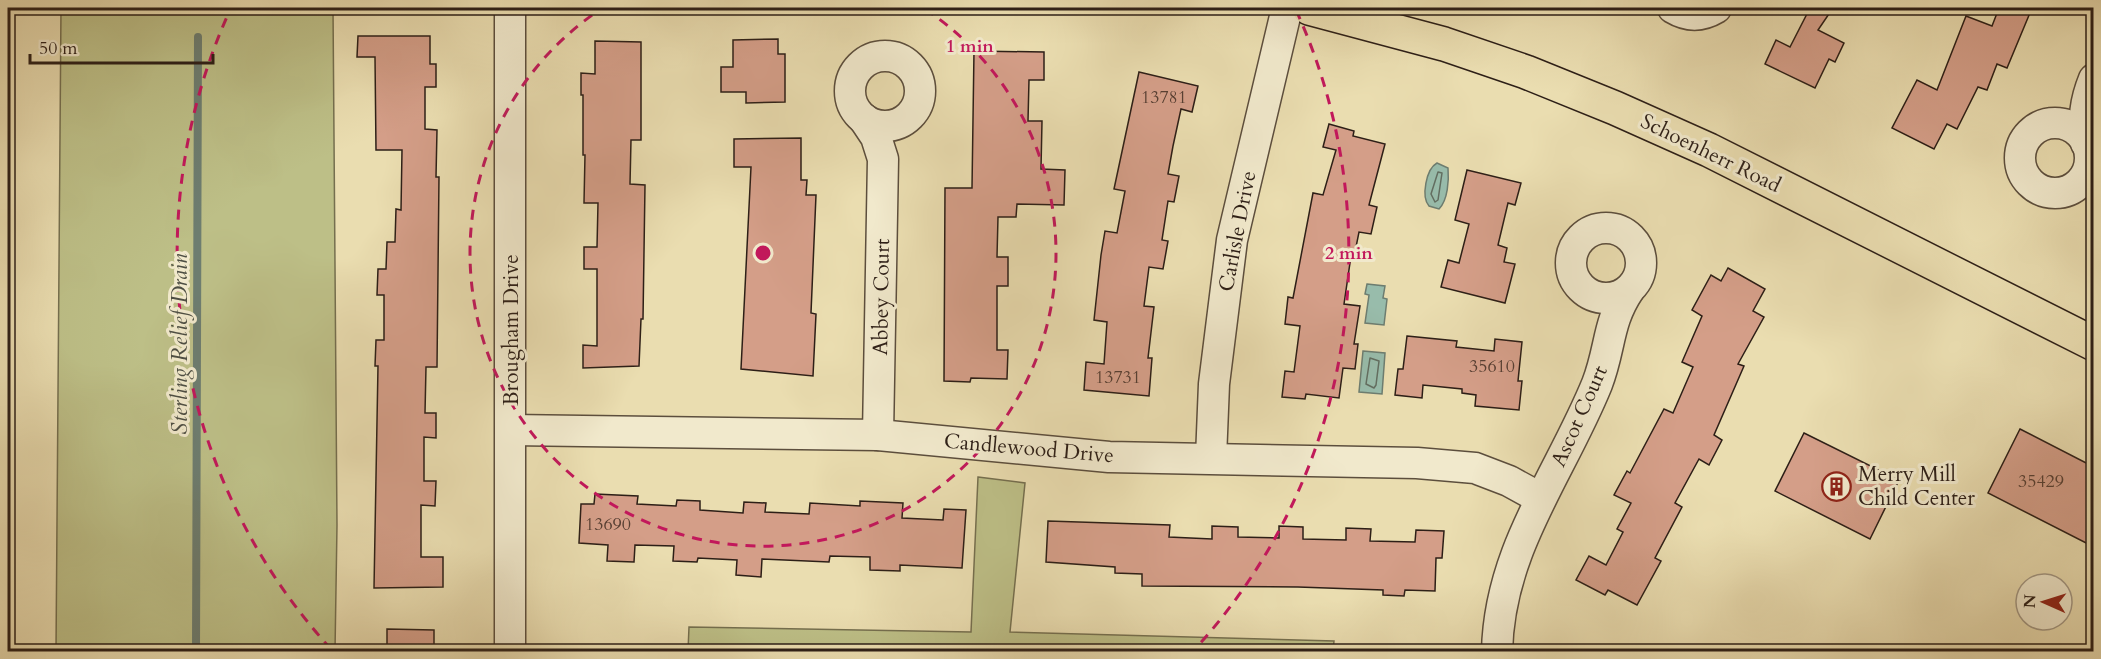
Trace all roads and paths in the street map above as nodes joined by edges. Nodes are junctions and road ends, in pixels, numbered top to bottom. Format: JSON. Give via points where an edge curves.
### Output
{"nodes":[{"id":1,"x":510,"y":8,"type":"edge"},
{"id":2,"x":1287,"y":8,"type":"edge"},
{"id":3,"x":1309,"y":8,"type":"edge"},
{"id":4,"x":1673,"y":8,"type":"edge"},
{"id":5,"x":1716,"y":8,"type":"edge"},
{"id":6,"x":2090,"y":88,"type":"edge"},
{"id":7,"x":864,"y":119,"type":"junction"},
{"id":8,"x":905,"y":120,"type":"junction"},
{"id":9,"x":2050,"y":123,"type":"junction"},
{"id":10,"x":2086,"y":143,"type":"junction"},
{"id":11,"x":884,"y":159,"type":"junction"},
{"id":12,"x":1629,"y":290,"type":"junction"},
{"id":13,"x":1597,"y":297,"type":"junction"},
{"id":14,"x":1610,"y":331,"type":"junction"},
{"id":15,"x":2094,"y":344,"type":"edge"},
{"id":16,"x":511,"y":429,"type":"junction"},
{"id":17,"x":878,"y":435,"type":"junction"},
{"id":18,"x":1211,"y":458,"type":"junction"},
{"id":19,"x":1540,"y":498,"type":"junction"},
{"id":20,"x":510,"y":651,"type":"edge"},
{"id":21,"x":1497,"y":651,"type":"edge"}],
"edges":[{"from":1,"to":16,"type":"street","name":"Brougham Drive"},
{"from":2,"to":18,"type":"street","name":"Carlisle Drive","via":[[1232,240],[1214,384]]},
{"from":3,"to":15,"type":"main road","name":"Schoenherr Road","via":[[1444,44],[1616,108],[1709,150]]},
{"from":4,"to":5,"type":"street","via":[[1693,15]]},
{"from":6,"to":9,"type":"street","via":[[2068,114]]},
{"from":6,"to":10,"type":"street","via":[[2083,121]]},
{"from":7,"to":8,"type":"street","via":[[884,127]]},
{"from":7,"to":8,"type":"street","name":"Abbey Court","via":[[855,110],[851,87],[861,65],[884,56],[906,63],[919,81],[919,103]]},
{"from":7,"to":11,"type":"street","name":"Abbey Court"},
{"from":8,"to":11,"type":"street","name":"Abbey Court","via":[[892,137]]},
{"from":9,"to":10,"type":"street","via":[[2071,127]]},
{"from":9,"to":10,"type":"street","via":[[2030,134],[2020,153],[2024,175],[2042,191],[2066,192],[2080,182],[2089,166]]},
{"from":11,"to":17,"type":"street","name":"Abbey Court"},
{"from":12,"to":13,"type":"street","via":[[1619,296]]},
{"from":12,"to":13,"type":"street","name":"Ascot Court","via":[[1641,269],[1637,245],[1618,229],[1595,229],[1577,242],[1570,264],[1578,284]]},
{"from":12,"to":14,"type":"street","name":"Ascot Court","via":[[1616,310]]},
{"from":13,"to":14,"type":"street","name":"Ascot Court"},
{"from":14,"to":19,"type":"street","name":"Ascot Court","via":[[1597,382]]},
{"from":16,"to":17,"type":"street","name":"Candlewood Drive"},
{"from":16,"to":20,"type":"street","name":"Brougham Drive"},
{"from":17,"to":18,"type":"street","name":"Candlewood Drive","via":[[1109,457]]},
{"from":18,"to":19,"type":"street","name":"Candlewood Drive","via":[[1475,468]]},
{"from":19,"to":21,"type":"street","name":"Ascot Court","via":[[1502,594]]}]}
